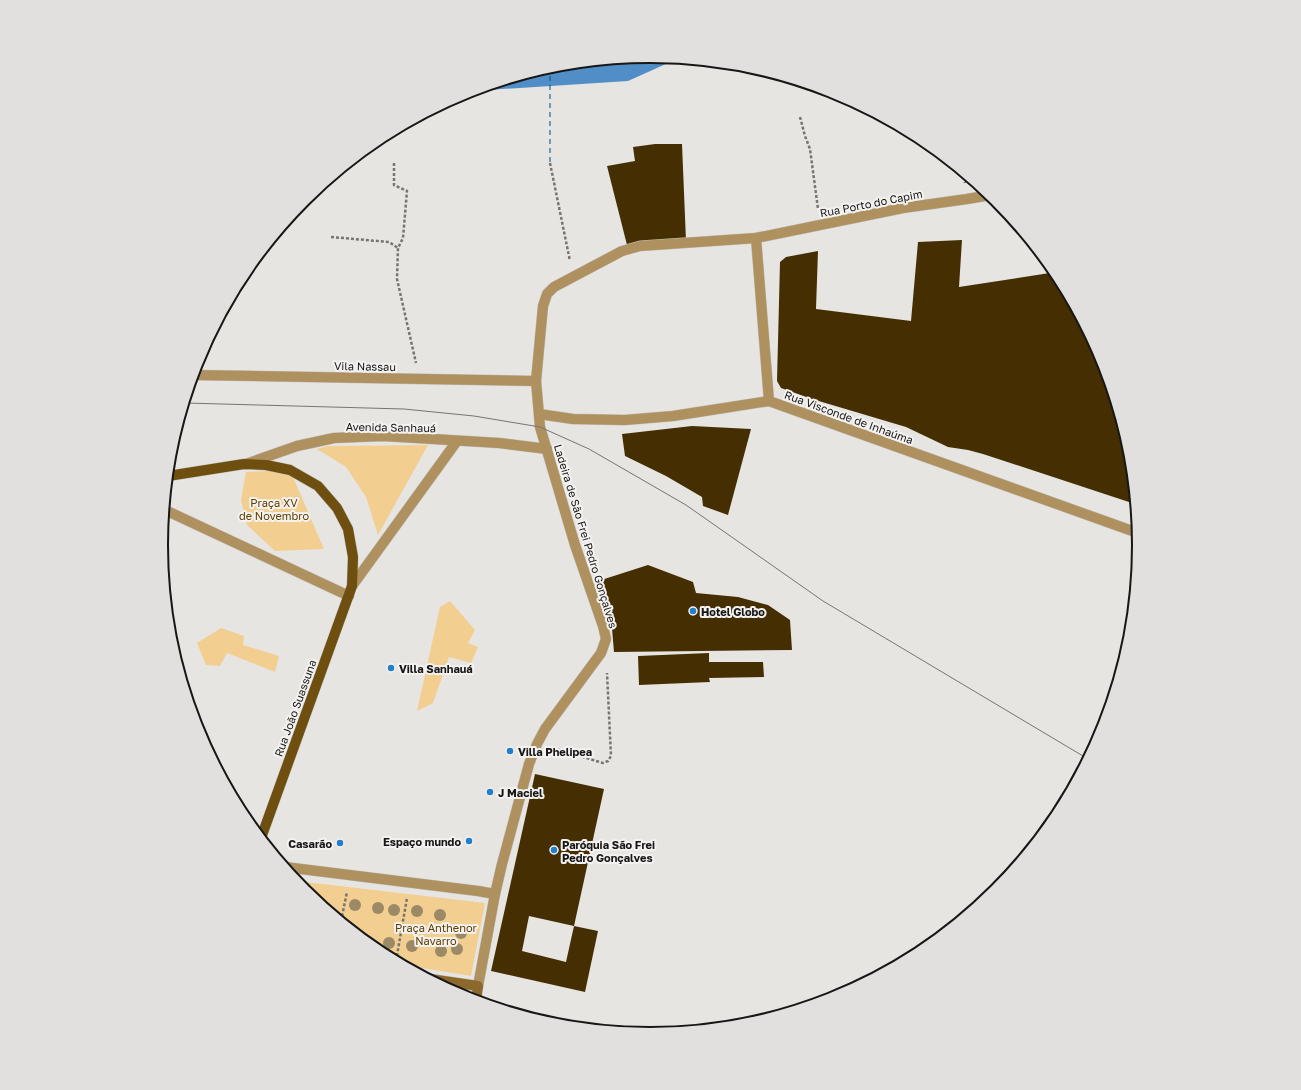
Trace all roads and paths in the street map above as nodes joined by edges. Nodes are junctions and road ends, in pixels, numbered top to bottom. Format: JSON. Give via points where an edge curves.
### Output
{"nodes":[{"id":1,"x":800,"y":117,"type":"dead end"},
{"id":2,"x":550,"y":162,"type":"dead end"},
{"id":3,"x":394,"y":163,"type":"dead end"},
{"id":4,"x":983,"y":196,"type":"edge"},
{"id":5,"x":820,"y":225,"type":"junction"},
{"id":6,"x":331,"y":237,"type":"dead end"},
{"id":7,"x":756,"y":238,"type":"junction"},
{"id":8,"x":398,"y":248,"type":"junction"},
{"id":9,"x":573,"y":277,"type":"junction"},
{"id":10,"x":543,"y":306,"type":"joint"},
{"id":11,"x":199,"y":376,"type":"edge"},
{"id":12,"x":420,"y":379,"type":"junction"},
{"id":13,"x":536,"y":382,"type":"junction"},
{"id":14,"x":769,"y":401,"type":"junction"},
{"id":15,"x":539,"y":414,"type":"junction"},
{"id":16,"x":457,"y":441,"type":"junction"},
{"id":17,"x":547,"y":449,"type":"junction"},
{"id":18,"x":244,"y":464,"type":"junction"},
{"id":19,"x":174,"y":475,"type":"edge"},
{"id":20,"x":170,"y":512,"type":"edge"},
{"id":21,"x":1132,"y":531,"type":"edge"},
{"id":22,"x":352,"y":586,"type":"junction"},
{"id":23,"x":349,"y":596,"type":"junction"},
{"id":24,"x":607,"y":670,"type":"dead end"},
{"id":25,"x":537,"y":744,"type":"junction"},
{"id":26,"x":263,"y":832,"type":"edge"},
{"id":27,"x":293,"y":868,"type":"edge"},
{"id":28,"x":350,"y":875,"type":"junction"},
{"id":29,"x":409,"y":882,"type":"junction"},
{"id":30,"x":495,"y":894,"type":"junction"},
{"id":31,"x":342,"y":915,"type":"edge"},
{"id":32,"x":397,"y":955,"type":"edge"},
{"id":33,"x":447,"y":981,"type":"edge"},
{"id":34,"x":478,"y":986,"type":"junction"},
{"id":35,"x":477,"y":994,"type":"edge"}],
"edges":[{"from":1,"to":5,"type":"path","via":[[810,149]]},
{"from":2,"to":9,"type":"path"},
{"from":3,"to":8,"type":"path","via":[[394,185],[407,191],[403,238]]},
{"from":4,"to":5,"type":"street","name":"Rua Porto do Capim","via":[[903,208]]},
{"from":5,"to":7,"type":"street","name":"Rua Porto do Capim"},
{"from":6,"to":8,"type":"path","via":[[389,242]]},
{"from":7,"to":9,"type":"street","name":"Rua Porto do Capim","via":[[630,248]]},
{"from":7,"to":14,"type":"street"},
{"from":8,"to":12,"type":"path","via":[[397,279]]},
{"from":9,"to":10,"type":"street","name":"Rua Porto do Capim","via":[[554,287],[547,294]]},
{"from":10,"to":13,"type":"street","name":"Ladeira de São Frei Pedro Gonçalves"},
{"from":11,"to":12,"type":"street","name":"Vila Nassau"},
{"from":12,"to":13,"type":"street","name":"Vila Nassau"},
{"from":13,"to":15,"type":"street","name":"Ladeira de São Frei Pedro Gonçalves"},
{"from":14,"to":15,"type":"street","name":"Rua Visconde de Inhaúma","via":[[673,416],[625,420],[573,419]]},
{"from":14,"to":21,"type":"street","name":"Rua Visconde de Inhaúma"},
{"from":15,"to":17,"type":"street","name":"Ladeira de São Frei Pedro Gonçalves"},
{"from":16,"to":17,"type":"street","name":"Avenida Sanhauá"},
{"from":16,"to":18,"type":"street","name":"Avenida Sanhauá","via":[[383,436],[334,438],[297,446]]},
{"from":16,"to":22,"type":"street","name":"Rua João Suassuna"},
{"from":17,"to":25,"type":"street","name":"Ladeira de São Frei Pedro Gonçalves","via":[[606,639],[601,653],[545,729]]},
{"from":18,"to":19,"type":"main road","name":"Avenida Sanhauá"},
{"from":18,"to":22,"type":"main road","name":"Rua João Suassuna","via":[[290,470],[318,486],[337,508],[348,529],[353,557]]},
{"from":20,"to":23,"type":"street"},
{"from":22,"to":23,"type":"main road","name":"Rua João Suassuna"},
{"from":23,"to":26,"type":"main road","name":"Rua João Suassuna"},
{"from":24,"to":25,"type":"path","via":[[611,756],[608,761],[603,763]]},
{"from":25,"to":30,"type":"street","name":"Ladeira de São Frei Pedro Gonçalves","via":[[519,799]]},
{"from":27,"to":28,"type":"street"},
{"from":28,"to":29,"type":"street"},
{"from":28,"to":31,"type":"path"},
{"from":29,"to":30,"type":"street"},
{"from":29,"to":32,"type":"path"},
{"from":30,"to":34,"type":"street","name":"Ladeira de São Frei Pedro Gonçalves"},
{"from":33,"to":34,"type":"main road"},
{"from":34,"to":35,"type":"main road"}]}
